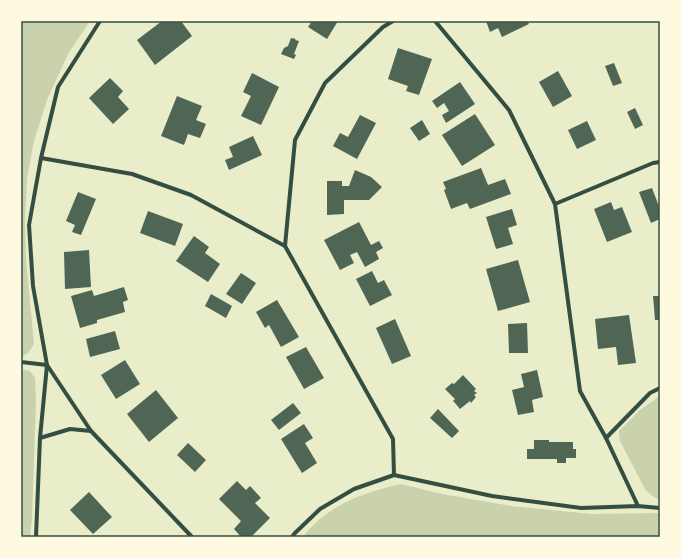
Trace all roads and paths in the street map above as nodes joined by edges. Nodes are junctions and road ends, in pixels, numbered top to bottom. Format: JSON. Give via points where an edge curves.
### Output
{"nodes":[{"id":1,"x":100,"y":21,"type":"edge"},
{"id":2,"x":393,"y":21,"type":"edge"},
{"id":3,"x":435,"y":21,"type":"edge"},
{"id":4,"x":42,"y":158,"type":"junction"},
{"id":5,"x":660,"y":162,"type":"edge"},
{"id":6,"x":555,"y":204,"type":"junction"},
{"id":7,"x":285,"y":246,"type":"junction"},
{"id":8,"x":21,"y":362,"type":"edge"},
{"id":9,"x":47,"y":365,"type":"junction"},
{"id":10,"x":660,"y":388,"type":"edge"},
{"id":11,"x":91,"y":431,"type":"junction"},
{"id":12,"x":40,"y":438,"type":"junction"},
{"id":13,"x":606,"y":438,"type":"junction"},
{"id":14,"x":394,"y":475,"type":"junction"},
{"id":15,"x":638,"y":506,"type":"junction"},
{"id":16,"x":660,"y":508,"type":"edge"},
{"id":17,"x":36,"y":537,"type":"edge"},
{"id":18,"x":192,"y":537,"type":"edge"},
{"id":19,"x":292,"y":537,"type":"edge"}],
"edges":[{"from":1,"to":4,"type":"street","via":[[58,87]]},
{"from":2,"to":7,"type":"street","via":[[383,27],[325,83],[295,140]]},
{"from":3,"to":6,"type":"street","via":[[509,110]]},
{"from":4,"to":7,"type":"street","via":[[132,174],[183,192]]},
{"from":4,"to":9,"type":"street","via":[[29,225],[33,286]]},
{"from":5,"to":6,"type":"street"},
{"from":6,"to":13,"type":"street","via":[[580,391]]},
{"from":7,"to":14,"type":"street","via":[[393,439]]},
{"from":8,"to":9,"type":"street"},
{"from":9,"to":11,"type":"street"},
{"from":9,"to":12,"type":"street"},
{"from":10,"to":13,"type":"street","via":[[650,393]]},
{"from":11,"to":12,"type":"street","via":[[70,429]]},
{"from":11,"to":18,"type":"street"},
{"from":12,"to":17,"type":"street"},
{"from":13,"to":15,"type":"street"},
{"from":14,"to":15,"type":"street","via":[[492,496],[581,508]]},
{"from":14,"to":19,"type":"street","via":[[354,489],[320,509]]},
{"from":15,"to":16,"type":"street"}]}
